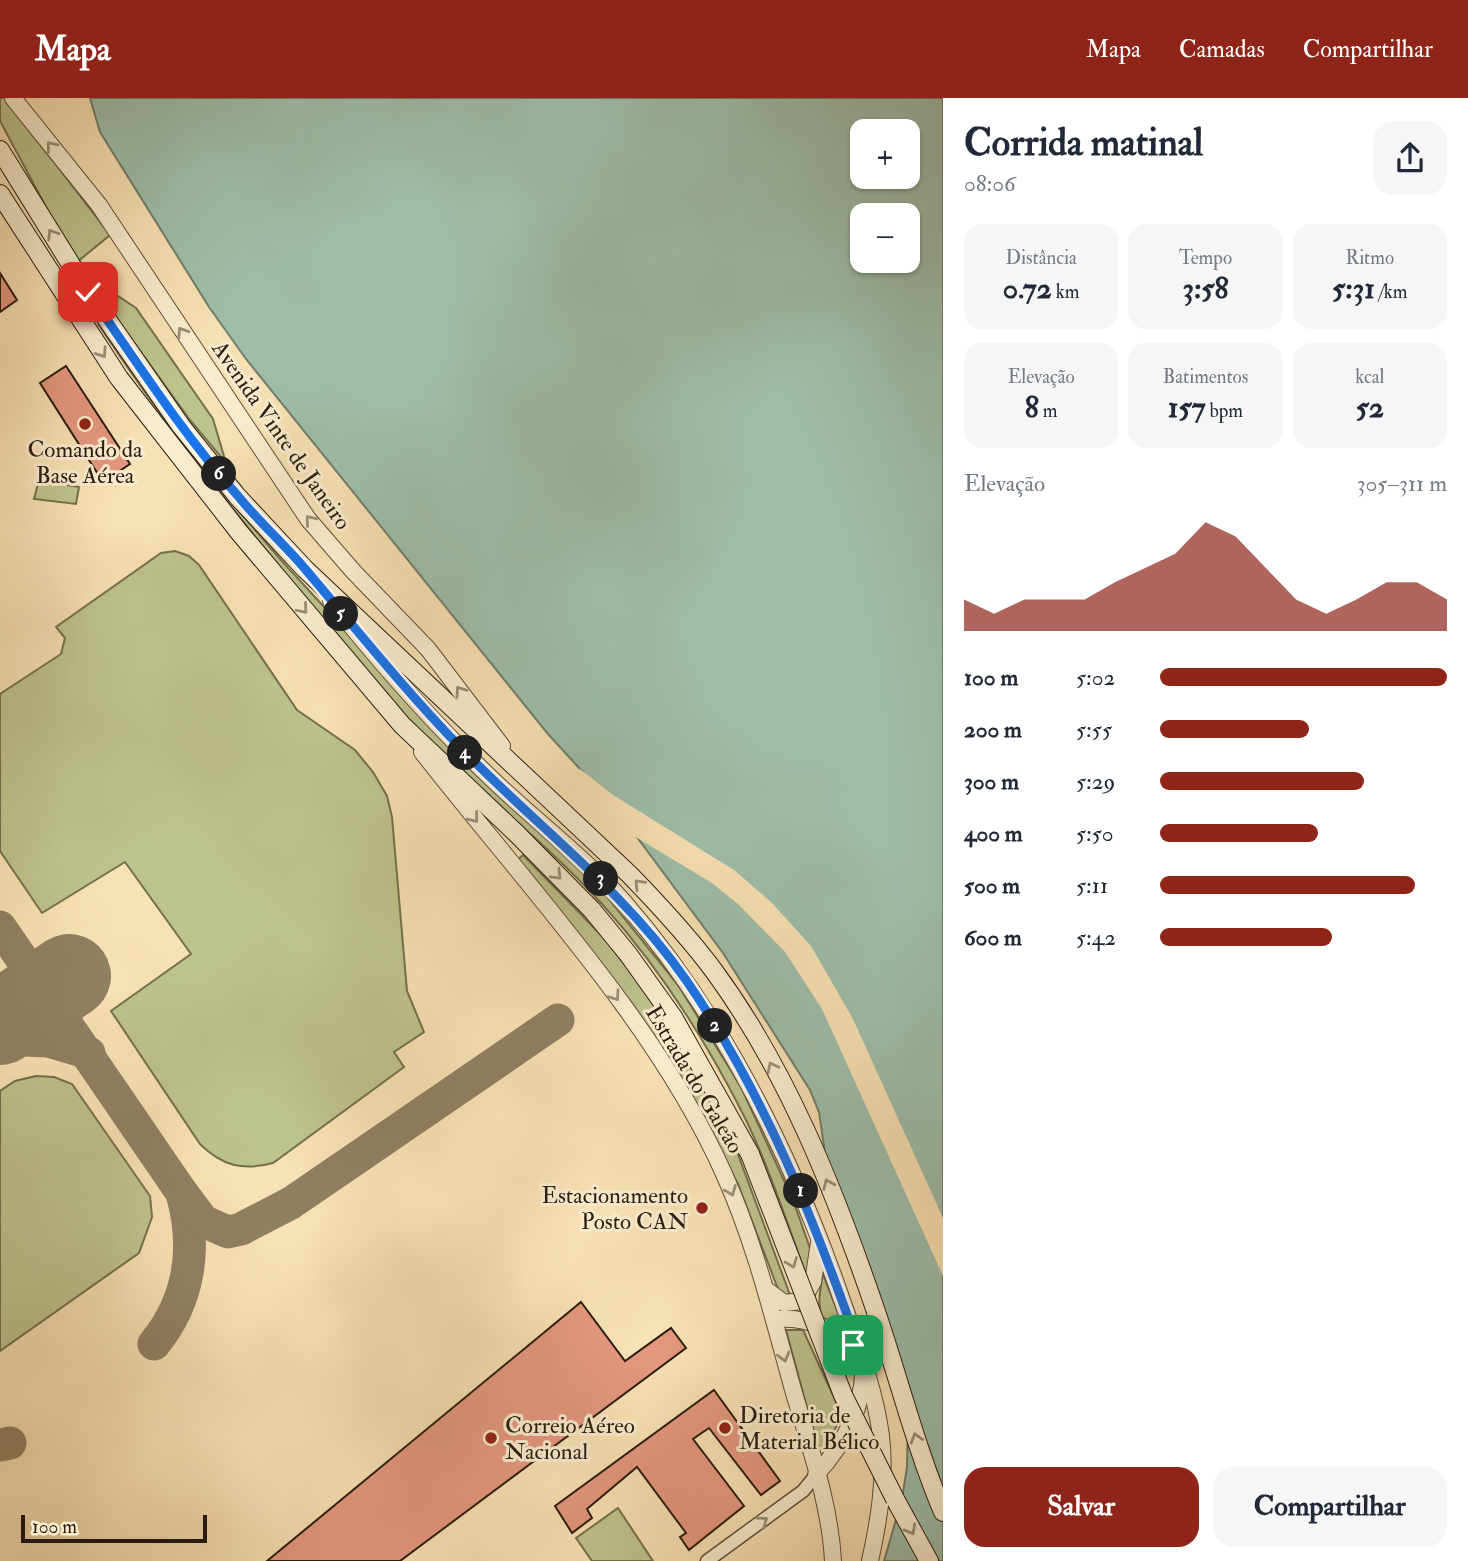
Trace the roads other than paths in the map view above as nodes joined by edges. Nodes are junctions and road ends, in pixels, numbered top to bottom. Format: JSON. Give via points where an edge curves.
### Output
{"nodes":[{"id":1,"x":13,"y":98,"type":"edge"},
{"id":2,"x":0,"y":144,"type":"edge"},
{"id":3,"x":0,"y":150,"type":"edge"},
{"id":4,"x":14,"y":171,"type":"junction"},
{"id":5,"x":0,"y":194,"type":"edge"},
{"id":6,"x":305,"y":569,"type":"junction"},
{"id":7,"x":402,"y":725,"type":"junction"},
{"id":8,"x":533,"y":782,"type":"junction"},
{"id":9,"x":817,"y":1228,"type":"junction"},
{"id":10,"x":768,"y":1291,"type":"junction"},
{"id":11,"x":774,"y":1320,"type":"junction"},
{"id":12,"x":862,"y":1356,"type":"junction"},
{"id":13,"x":816,"y":1475,"type":"junction"},
{"id":14,"x":943,"y":1512,"type":"edge"},
{"id":15,"x":707,"y":1561,"type":"edge"},
{"id":16,"x":833,"y":1561,"type":"edge"},
{"id":17,"x":870,"y":1561,"type":"edge"},
{"id":18,"x":929,"y":1561,"type":"edge"}],
"edges":[{"from":8,"to":1,"type":"street","name":"Avenida Vinte de Janeiro","one_way":true,"via":[[428,649],[308,519],[99,205]]},
{"from":2,"to":4,"type":"main road"},
{"from":3,"to":4,"type":"main road","name":"Estrada do Galeão"},
{"from":6,"to":4,"type":"main road","name":"Estrada do Galeão","one_way":true,"via":[[237,496],[181,426],[88,292]]},
{"from":5,"to":7,"type":"main road","name":"Estrada do Galeão","one_way":true,"via":[[83,326],[158,432]]},
{"from":6,"to":8,"type":"main road","name":"Estrada do Galeão"},
{"from":6,"to":9,"type":"street","name":"Estrada do Galeão","via":[[397,681],[460,748],[567,846],[648,930],[736,1059]]},
{"from":7,"to":10,"type":"street","name":"Estrada do Galeão","one_way":true,"via":[[652,1048],[724,1172]]},
{"from":7,"to":18,"type":"main road","name":"Estrada do Galeão","one_way":true,"bridge":true,"via":[[592,910],[673,1017],[750,1154],[844,1395]]},
{"from":14,"to":8,"type":"main road","name":"Estrada do Galeão","one_way":true,"via":[[873,1302],[804,1128],[751,1029],[680,927]]},
{"from":9,"to":10,"type":"street","via":[[817,1264],[806,1297],[789,1304]]},
{"from":9,"to":12,"type":"street","name":"Estrada do Galeão"},
{"from":10,"to":11,"type":"street","name":"Estrada do Galeão"},
{"from":11,"to":12,"type":"street","via":[[802,1320],[838,1335]]},
{"from":11,"to":13,"type":"street","name":"Estrada do Galeão","one_way":true},
{"from":12,"to":13,"type":"street","via":[[861,1390],[846,1436]]},
{"from":12,"to":17,"type":"street","name":"Estrada do Galeão","via":[[880,1435],[882,1491]]},
{"from":15,"to":13,"type":"street","one_way":true,"via":[[803,1491]]},
{"from":13,"to":16,"type":"street","name":"Estrada do Galeão"}]}
